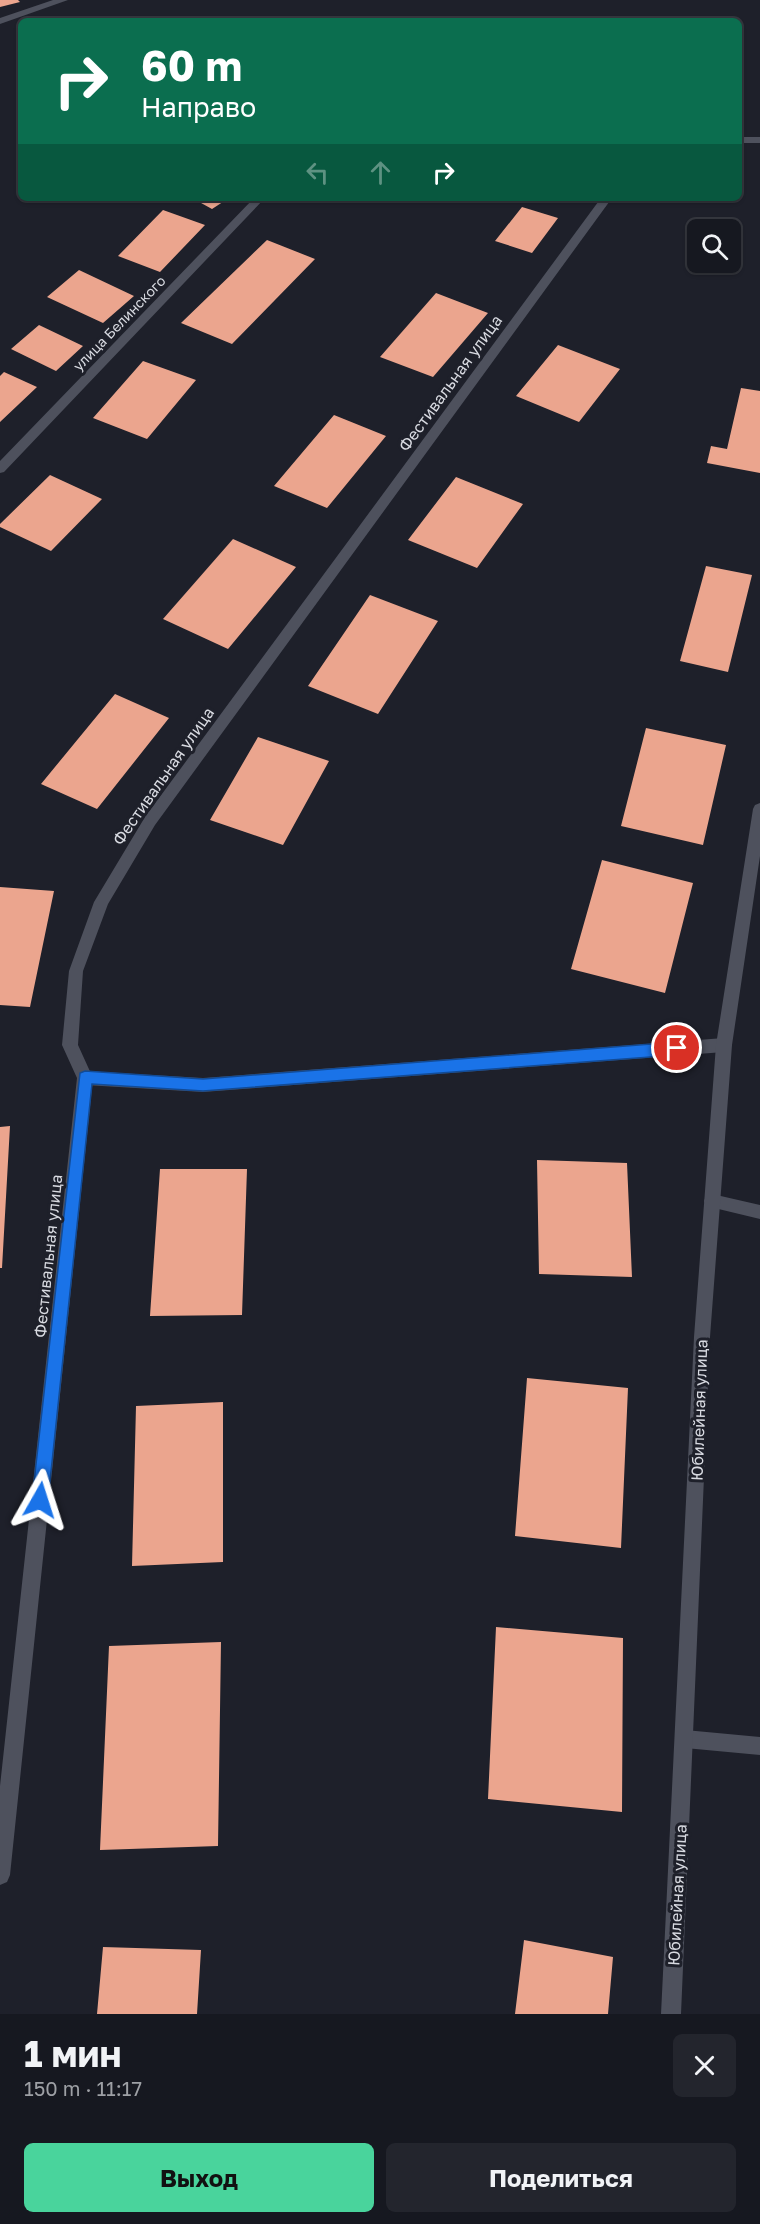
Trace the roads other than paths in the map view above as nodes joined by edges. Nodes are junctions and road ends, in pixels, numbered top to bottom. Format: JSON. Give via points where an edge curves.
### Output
{"nodes":[{"id":1,"x":63,"y":0,"type":"edge"},
{"id":2,"x":0,"y":21,"type":"edge"},
{"id":3,"x":742,"y":140,"type":"edge"},
{"id":4,"x":760,"y":140,"type":"edge"},
{"id":5,"x":257,"y":201,"type":"edge"},
{"id":6,"x":606,"y":201,"type":"edge"},
{"id":7,"x":0,"y":469,"type":"edge"},
{"id":8,"x":760,"y":809,"type":"edge"},
{"id":9,"x":724,"y":1045,"type":"junction"},
{"id":10,"x":85,"y":1078,"type":"junction"},
{"id":11,"x":712,"y":1201,"type":"junction"},
{"id":12,"x":760,"y":1212,"type":"edge"},
{"id":13,"x":685,"y":1739,"type":"junction"},
{"id":14,"x":760,"y":1746,"type":"edge"},
{"id":15,"x":0,"y":1875,"type":"edge"},
{"id":16,"x":671,"y":2014,"type":"edge"}],
"edges":[{"from":1,"to":2,"type":"street"},
{"from":3,"to":4,"type":"street"},
{"from":5,"to":7,"type":"street","name":"улица Белинского"},
{"from":6,"to":10,"type":"street","name":"Фестивальная улица","via":[[150,821],[101,902],[76,971],[70,1045]]},
{"from":8,"to":9,"type":"street","name":"Юбилейная улица"},
{"from":9,"to":10,"type":"street","via":[[203,1085]]},
{"from":9,"to":11,"type":"street","name":"Юбилейная улица"},
{"from":10,"to":15,"type":"street","name":"Фестивальная улица"},
{"from":11,"to":12,"type":"street"},
{"from":11,"to":13,"type":"street","name":"Юбилейная улица"},
{"from":13,"to":14,"type":"street"},
{"from":13,"to":16,"type":"street","name":"Юбилейная улица"}]}
